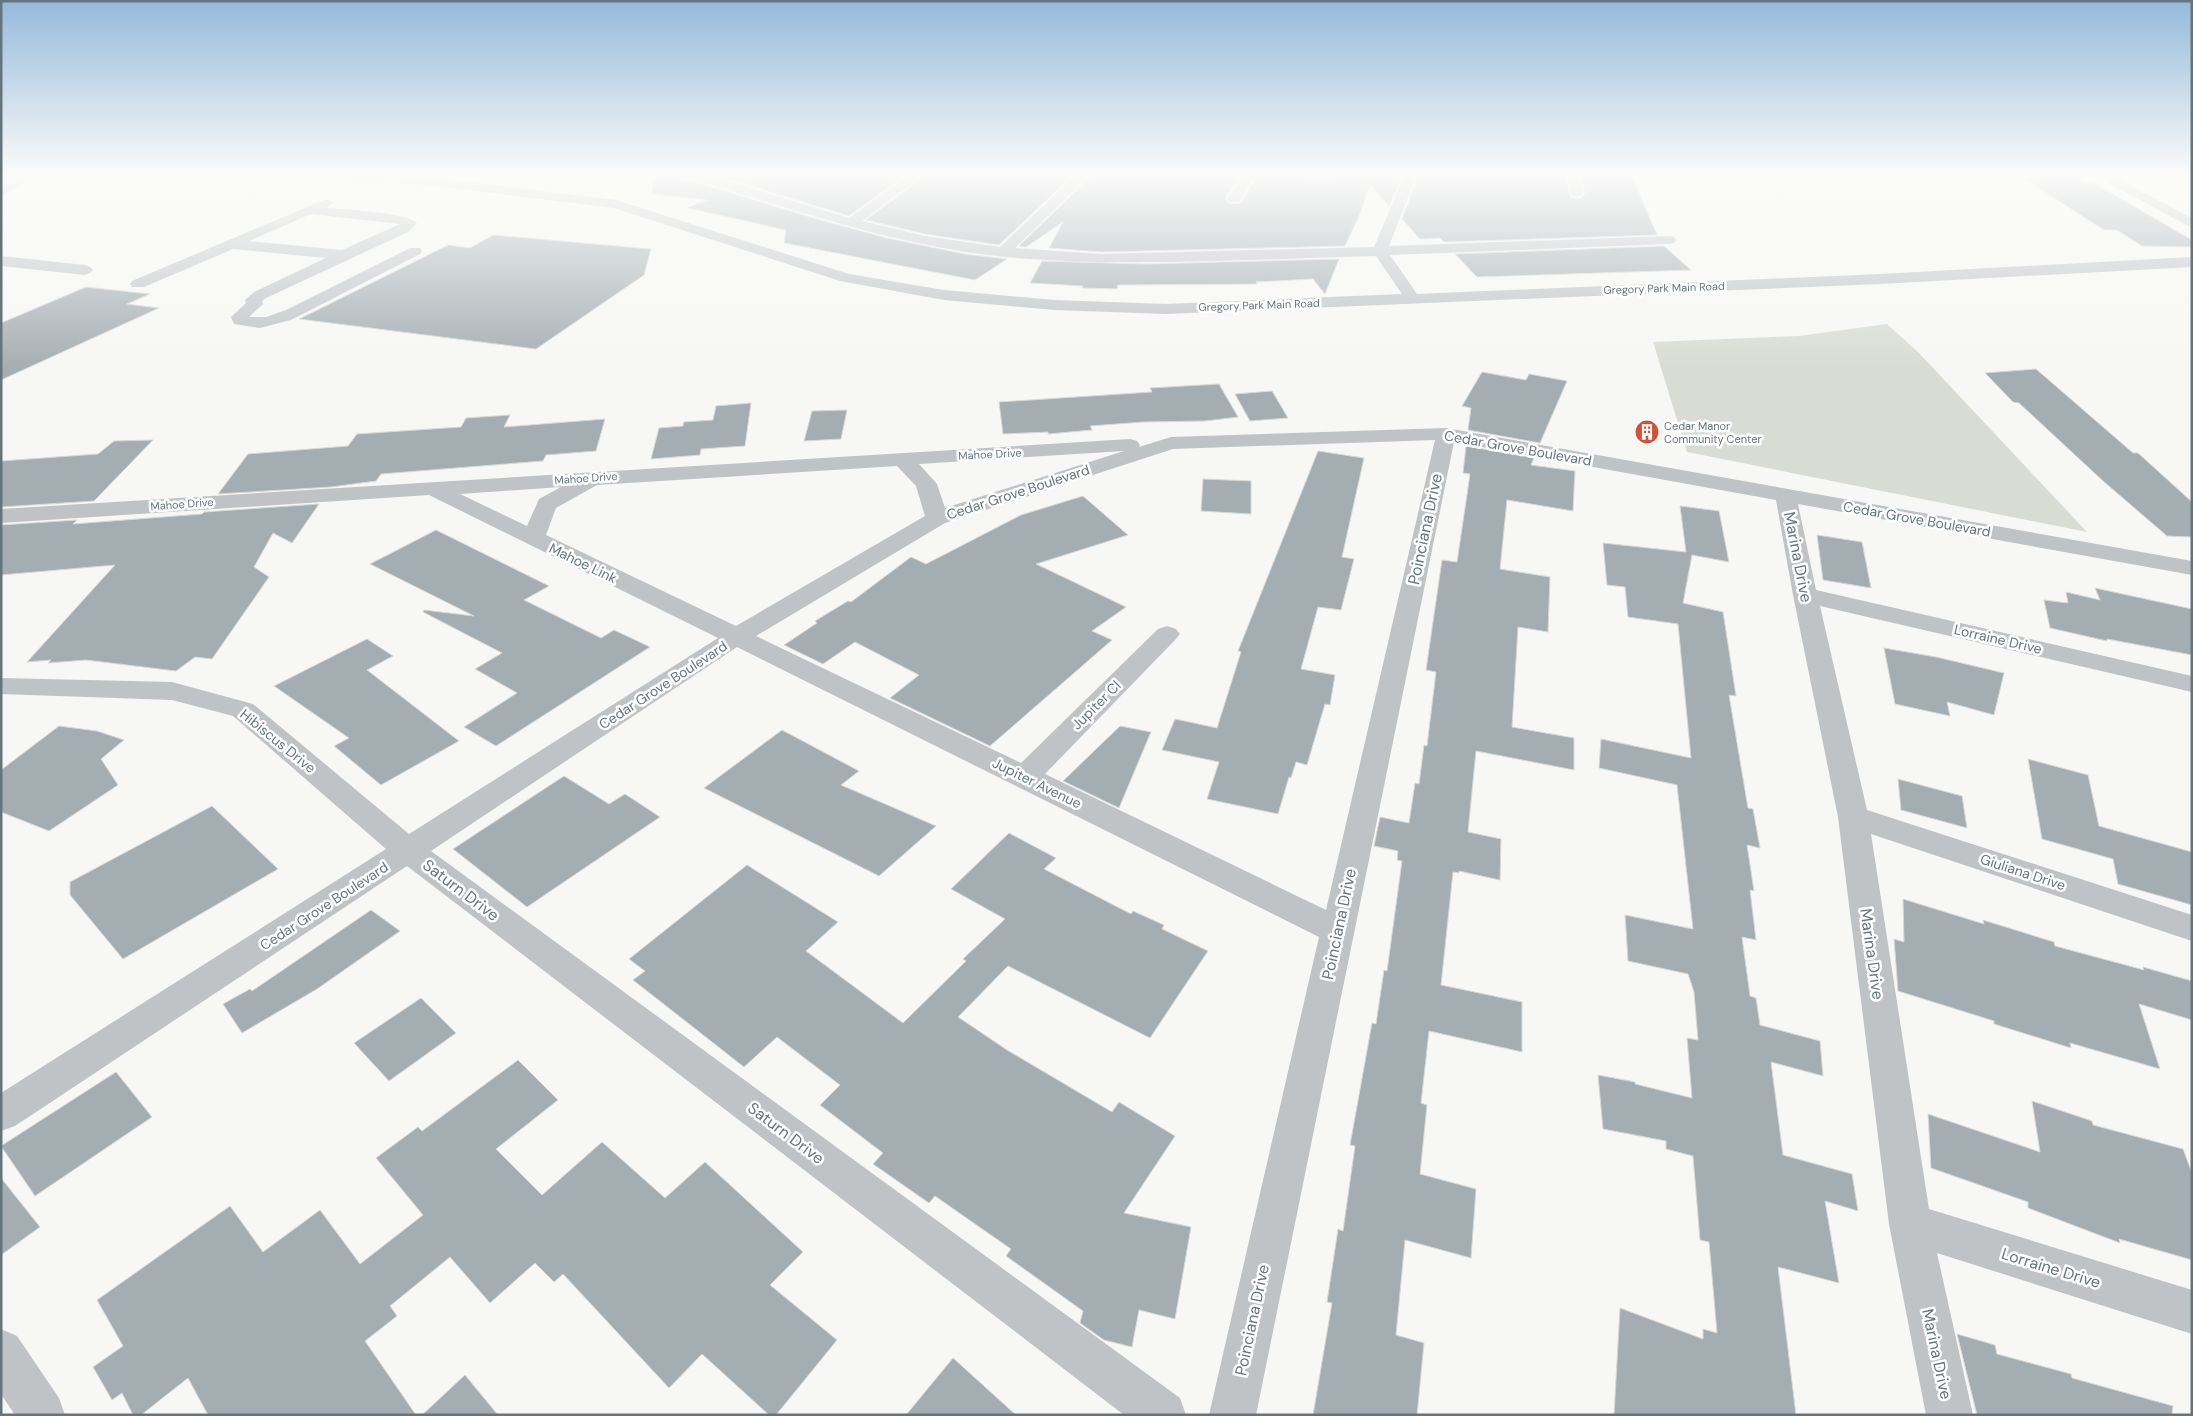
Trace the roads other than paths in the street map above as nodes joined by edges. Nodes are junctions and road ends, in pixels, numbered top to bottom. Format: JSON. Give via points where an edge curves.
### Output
{"nodes":[{"id":1,"x":240,"y":240,"type":"edge"},
{"id":2,"x":377,"y":240,"type":"edge"},
{"id":3,"x":384,"y":240,"type":"edge"},
{"id":4,"x":726,"y":240,"type":"edge"},
{"id":5,"x":926,"y":240,"type":"edge"},
{"id":6,"x":1015,"y":240,"type":"edge"},
{"id":7,"x":1385,"y":240,"type":"edge"},
{"id":8,"x":1667,"y":240,"type":"edge"},
{"id":9,"x":231,"y":244,"type":"junction"},
{"id":10,"x":415,"y":251,"type":"dead end"},
{"id":11,"x":1002,"y":252,"type":"junction"},
{"id":12,"x":1380,"y":252,"type":"junction"},
{"id":13,"x":344,"y":255,"type":"junction"},
{"id":14,"x":1,"y":260,"type":"edge"},
{"id":15,"x":2189,"y":264,"type":"edge"},
{"id":16,"x":85,"y":270,"type":"dead end"},
{"id":17,"x":138,"y":284,"type":"dead end"},
{"id":18,"x":1413,"y":299,"type":"junction"},
{"id":19,"x":255,"y":304,"type":"junction"},
{"id":20,"x":1446,"y":434,"type":"junction"},
{"id":21,"x":1171,"y":443,"type":"junction"},
{"id":22,"x":902,"y":459,"type":"junction"},
{"id":23,"x":595,"y":477,"type":"junction"},
{"id":24,"x":431,"y":488,"type":"junction"},
{"id":25,"x":1786,"y":496,"type":"junction"},
{"id":26,"x":1,"y":516,"type":"edge"},
{"id":27,"x":938,"y":518,"type":"junction"},
{"id":28,"x":533,"y":538,"type":"junction"},
{"id":29,"x":2192,"y":568,"type":"edge"},
{"id":30,"x":1805,"y":595,"type":"junction"},
{"id":31,"x":1167,"y":634,"type":"dead end"},
{"id":32,"x":736,"y":638,"type":"junction"},
{"id":33,"x":2192,"y":684,"type":"edge"},
{"id":34,"x":1,"y":686,"type":"edge"},
{"id":35,"x":1025,"y":777,"type":"junction"},
{"id":36,"x":1853,"y":817,"type":"junction"},
{"id":37,"x":409,"y":851,"type":"junction"},
{"id":38,"x":2192,"y":928,"type":"edge"},
{"id":39,"x":1338,"y":931,"type":"junction"},
{"id":40,"x":1,"y":1114,"type":"edge"},
{"id":41,"x":1910,"y":1224,"type":"junction"},
{"id":42,"x":2192,"y":1312,"type":"edge"},
{"id":43,"x":1,"y":1352,"type":"edge"},
{"id":44,"x":42,"y":1415,"type":"edge"},
{"id":45,"x":1163,"y":1415,"type":"edge"},
{"id":46,"x":1232,"y":1415,"type":"edge"},
{"id":47,"x":1950,"y":1415,"type":"edge"}],
"edges":[{"from":1,"to":9,"type":"street"},
{"from":2,"to":13,"type":"street"},
{"from":3,"to":19,"type":"street","via":[[367,254],[277,297]]},
{"from":4,"to":18,"type":"street","name":"Gregory Park Main Road","via":[[846,278],[944,296],[1054,305],[1166,309]]},
{"from":5,"to":11,"type":"street"},
{"from":6,"to":11,"type":"street"},
{"from":7,"to":12,"type":"street"},
{"from":8,"to":12,"type":"street"},
{"from":9,"to":13,"type":"street"},
{"from":9,"to":17,"type":"street"},
{"from":10,"to":19,"type":"street","via":[[274,321],[255,324],[240,320],[245,310]]},
{"from":11,"to":12,"type":"street","via":[[1101,260]]},
{"from":12,"to":18,"type":"street"},
{"from":13,"to":19,"type":"street","via":[[260,294],[254,300]]},
{"from":14,"to":16,"type":"street"},
{"from":15,"to":18,"type":"street","name":"Gregory Park Main Road"},
{"from":20,"to":21,"type":"street","name":"Cedar Grove Boulevard"},
{"from":20,"to":25,"type":"street","name":"Cedar Grove Boulevard"},
{"from":20,"to":39,"type":"street","name":"Poinciana Drive"},
{"from":21,"to":22,"type":"street","name":"Mahoe Drive"},
{"from":21,"to":27,"type":"street","name":"Cedar Grove Boulevard"},
{"from":22,"to":23,"type":"street","name":"Mahoe Drive"},
{"from":22,"to":27,"type":"street","via":[[926,484]]},
{"from":23,"to":24,"type":"street","name":"Mahoe Drive"},
{"from":23,"to":28,"type":"street","via":[[547,504]]},
{"from":24,"to":26,"type":"street","name":"Mahoe Drive"},
{"from":24,"to":28,"type":"street","name":"Mahoe Link"},
{"from":25,"to":29,"type":"street","name":"Cedar Grove Boulevard"},
{"from":25,"to":30,"type":"street","name":"Marina Drive"},
{"from":27,"to":32,"type":"street","name":"Cedar Grove Boulevard"},
{"from":28,"to":32,"type":"street","name":"Mahoe Link"},
{"from":30,"to":33,"type":"street","name":"Lorraine Drive"},
{"from":30,"to":36,"type":"street","name":"Marina Drive"},
{"from":31,"to":35,"type":"street","name":"Jupiter Cl"},
{"from":32,"to":35,"type":"street","name":"Jupiter Avenue"},
{"from":32,"to":37,"type":"street","name":"Cedar Grove Boulevard"},
{"from":34,"to":37,"type":"street","name":"Hibiscus Drive","via":[[172,691],[243,710]]},
{"from":35,"to":39,"type":"street","name":"Jupiter Avenue"},
{"from":36,"to":38,"type":"street","name":"Giuliana Drive"},
{"from":36,"to":41,"type":"street","name":"Marina Drive"},
{"from":37,"to":40,"type":"street","name":"Cedar Grove Boulevard"},
{"from":37,"to":45,"type":"street","name":"Saturn Drive"},
{"from":39,"to":46,"type":"street","name":"Poinciana Drive"},
{"from":41,"to":42,"type":"street","name":"Lorraine Drive"},
{"from":41,"to":47,"type":"street","name":"Marina Drive"},
{"from":43,"to":44,"type":"street"}]}
